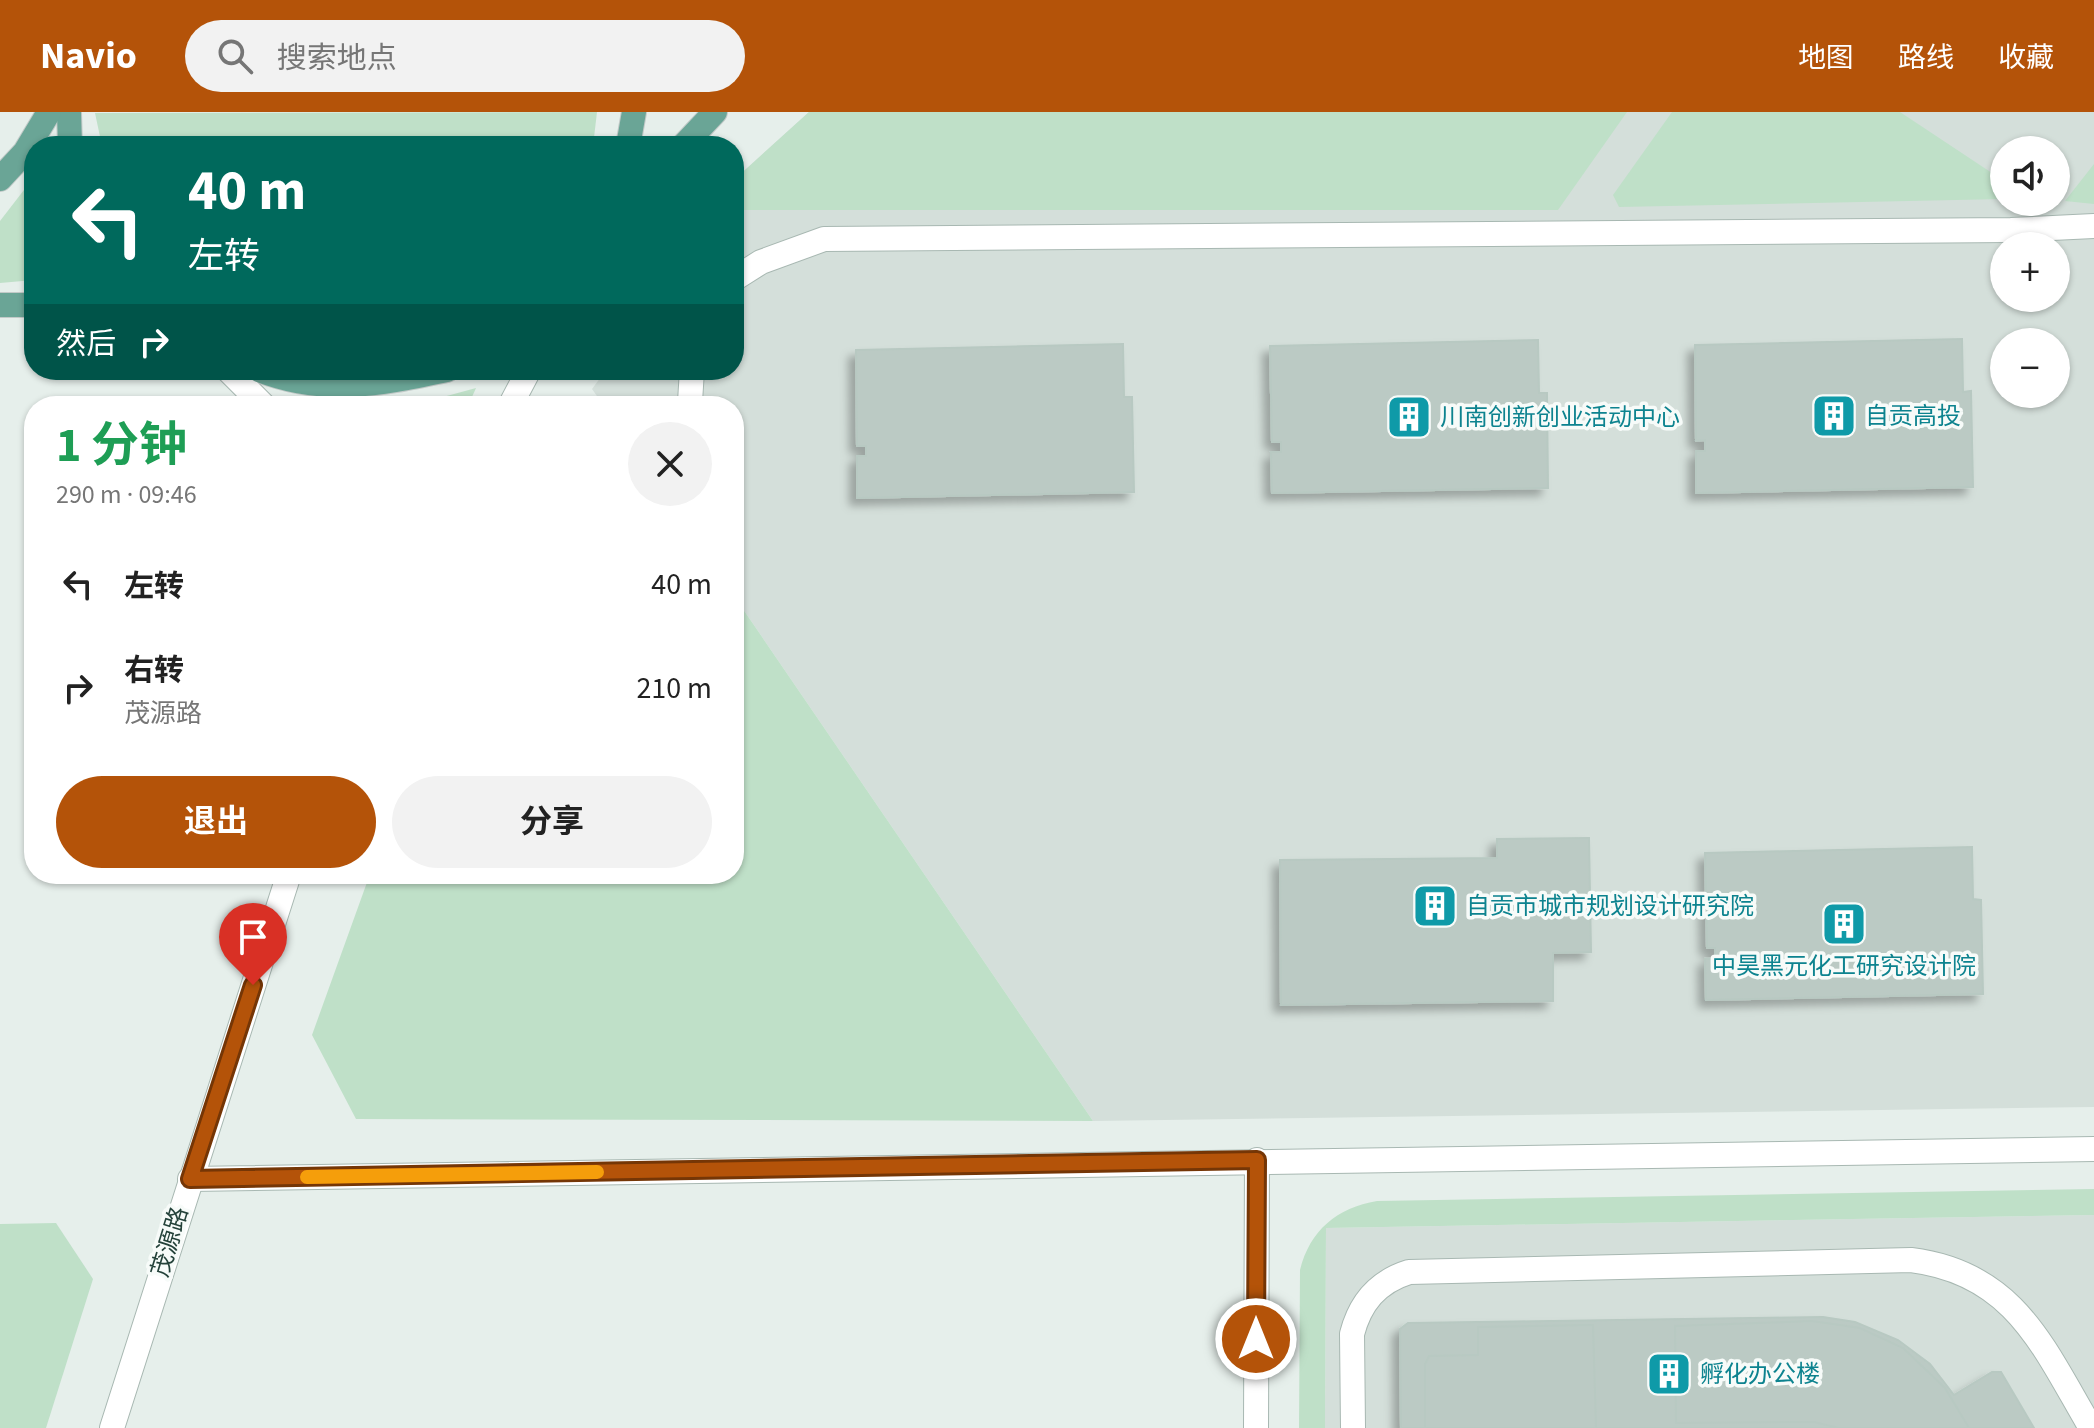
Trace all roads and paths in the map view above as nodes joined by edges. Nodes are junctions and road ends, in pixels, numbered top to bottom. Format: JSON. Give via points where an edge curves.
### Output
{"nodes":[{"id":1,"x":49,"y":112,"type":"edge"},
{"id":2,"x":69,"y":112,"type":"edge"},
{"id":3,"x":634,"y":112,"type":"edge"},
{"id":4,"x":715,"y":112,"type":"edge"},
{"id":5,"x":35,"y":136,"type":"edge"},
{"id":6,"x":70,"y":136,"type":"edge"},
{"id":7,"x":630,"y":136,"type":"edge"},
{"id":8,"x":692,"y":136,"type":"edge"},
{"id":9,"x":24,"y":153,"type":"edge"},
{"id":10,"x":0,"y":179,"type":"edge"},
{"id":11,"x":2094,"y":226,"type":"edge"},
{"id":12,"x":744,"y":273,"type":"edge"},
{"id":13,"x":0,"y":305,"type":"edge"},
{"id":14,"x":24,"y":305,"type":"edge"},
{"id":15,"x":238,"y":380,"type":"edge"},
{"id":16,"x":285,"y":380,"type":"edge"},
{"id":17,"x":400,"y":380,"type":"edge"},
{"id":18,"x":254,"y":396,"type":"edge"},
{"id":19,"x":286,"y":884,"type":"edge"},
{"id":20,"x":2094,"y":1149,"type":"edge"},
{"id":21,"x":1257,"y":1160,"type":"junction"},
{"id":22,"x":190,"y":1179,"type":"junction"},
{"id":23,"x":112,"y":1428,"type":"edge"},
{"id":24,"x":1256,"y":1428,"type":"edge"},
{"id":25,"x":1353,"y":1428,"type":"edge"},
{"id":26,"x":2091,"y":1428,"type":"edge"}],
"edges":[{"from":1,"to":5,"type":"main road"},
{"from":2,"to":6,"type":"main road"},
{"from":3,"to":7,"type":"main road"},
{"from":4,"to":8,"type":"main road"},
{"from":9,"to":10,"type":"main road"},
{"from":11,"to":12,"type":"street","via":[[824,239]]},
{"from":13,"to":14,"type":"main road"},
{"from":15,"to":18,"type":"street"},
{"from":16,"to":17,"type":"main road","via":[[367,387]]},
{"from":19,"to":22,"type":"street","name":"茂源路"},
{"from":20,"to":21,"type":"street"},
{"from":21,"to":22,"type":"street"},
{"from":21,"to":24,"type":"street"},
{"from":22,"to":23,"type":"street","name":"茂源路"},
{"from":25,"to":26,"type":"street","via":[[1352,1334],[1360,1309],[1378,1287],[1409,1272],[1911,1260],[1965,1272],[2009,1301]]}]}
